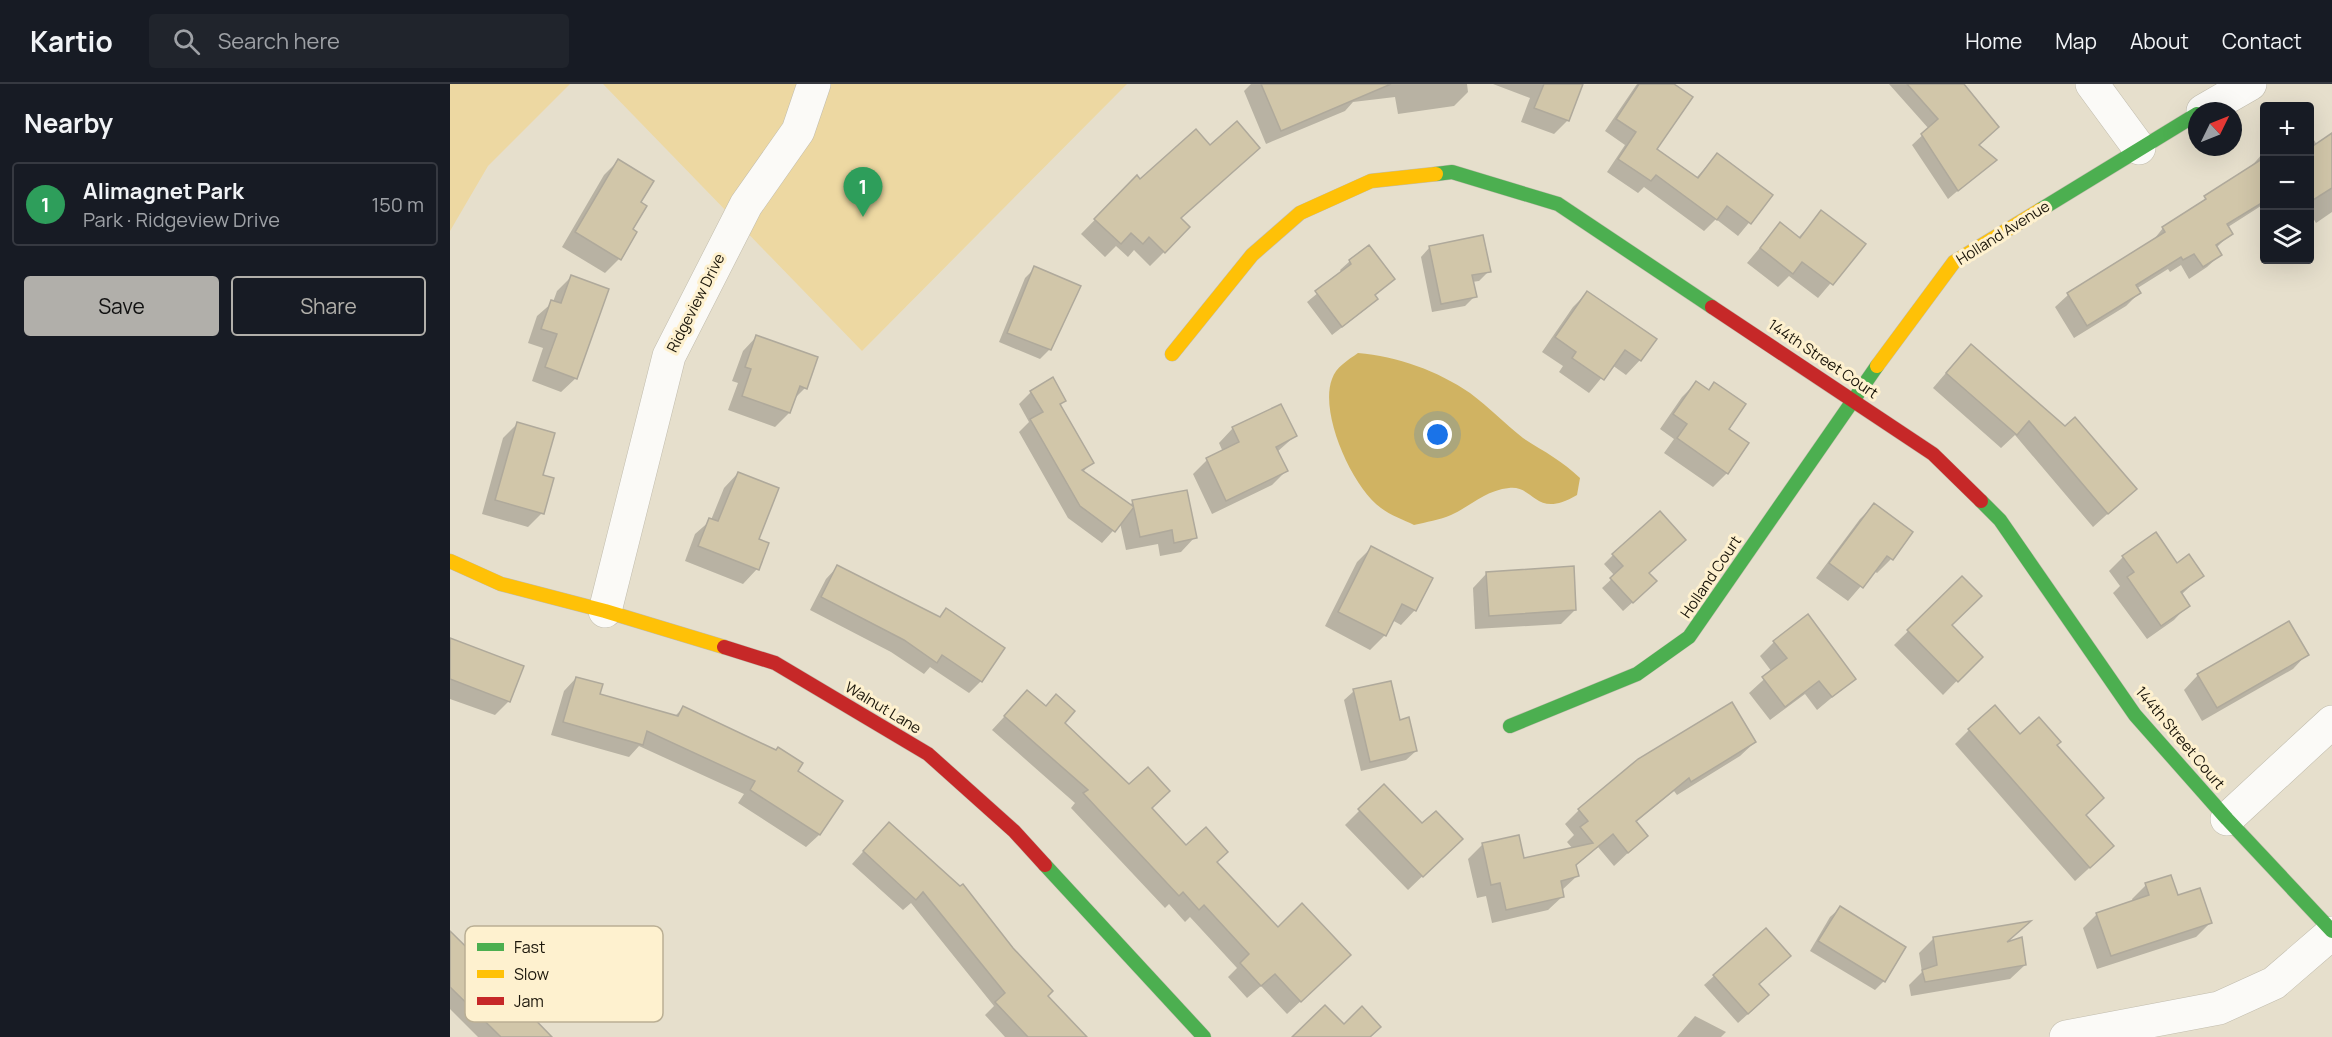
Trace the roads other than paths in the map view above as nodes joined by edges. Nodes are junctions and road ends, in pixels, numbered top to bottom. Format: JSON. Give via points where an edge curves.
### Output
{"nodes":[{"id":1,"x":814,"y":84,"type":"edge"},
{"id":2,"x":2092,"y":84,"type":"edge"},
{"id":3,"x":2250,"y":84,"type":"edge"},
{"id":4,"x":2219,"y":102,"type":"edge"},
{"id":5,"x":2188,"y":119,"type":"edge"},
{"id":6,"x":2139,"y":148,"type":"junction"},
{"id":7,"x":1172,"y":354,"type":"dead end"},
{"id":8,"x":1852,"y":399,"type":"junction"},
{"id":9,"x":450,"y":561,"type":"edge"},
{"id":10,"x":605,"y":611,"type":"junction"},
{"id":11,"x":2332,"y":722,"type":"edge"},
{"id":12,"x":1510,"y":726,"type":"dead end"},
{"id":13,"x":2227,"y":819,"type":"junction"},
{"id":14,"x":2332,"y":932,"type":"edge"},
{"id":15,"x":1204,"y":1037,"type":"edge"},
{"id":16,"x":2066,"y":1037,"type":"edge"}],
"edges":[{"from":1,"to":10,"type":"street","name":"Ridgeview Drive","via":[[798,131],[746,205],[669,356]]},
{"from":2,"to":6,"type":"street"},
{"from":3,"to":4,"type":"street"},
{"from":5,"to":6,"type":"street","name":"Holland Avenue"},
{"from":6,"to":8,"type":"street","name":"Holland Avenue","via":[[1954,262]]},
{"from":7,"to":8,"type":"street","name":"144th Street Court","via":[[1252,255],[1300,213],[1371,181],[1452,172],[1558,204]]},
{"from":8,"to":12,"type":"street","name":"Holland Court","via":[[1689,637],[1637,674]]},
{"from":8,"to":13,"type":"street","name":"144th Street Court","via":[[1933,454],[2000,520],[2135,715]]},
{"from":9,"to":10,"type":"street","name":"Walnut Lane","via":[[501,584]]},
{"from":10,"to":15,"type":"street","name":"Walnut Lane","via":[[775,663],[928,754],[1014,831]]},
{"from":11,"to":13,"type":"street"},
{"from":13,"to":14,"type":"street","name":"144th Street Court"},
{"from":14,"to":16,"type":"street","via":[[2274,983],[2219,1008]]}]}
